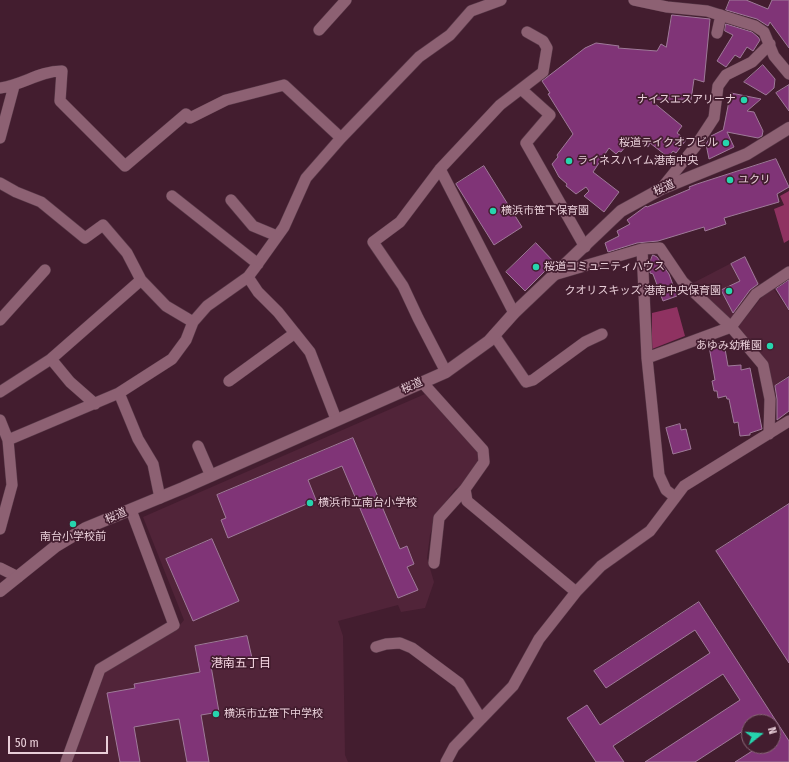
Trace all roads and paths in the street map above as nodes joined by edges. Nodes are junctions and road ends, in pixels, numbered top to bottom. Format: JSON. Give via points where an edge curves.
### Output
{"nodes":[{"id":1,"x":346,"y":0,"type":"edge"},
{"id":2,"x":501,"y":0,"type":"edge"},
{"id":3,"x":634,"y":0,"type":"edge"},
{"id":4,"x":721,"y":16,"type":"junction"},
{"id":5,"x":319,"y":30,"type":"dead end"},
{"id":6,"x":527,"y":32,"type":"dead end"},
{"id":7,"x":717,"y":33,"type":"dead end"},
{"id":8,"x":770,"y":44,"type":"junction"},
{"id":9,"x":789,"y":74,"type":"edge"},
{"id":10,"x":14,"y":86,"type":"junction"},
{"id":11,"x":0,"y":88,"type":"edge"},
{"id":12,"x":521,"y":89,"type":"junction"},
{"id":13,"x":789,"y":128,"type":"edge"},
{"id":14,"x":0,"y":138,"type":"edge"},
{"id":15,"x":341,"y":138,"type":"junction"},
{"id":16,"x":440,"y":169,"type":"junction"},
{"id":17,"x":0,"y":182,"type":"edge"},
{"id":18,"x":661,"y":189,"type":"junction"},
{"id":19,"x":172,"y":196,"type":"dead end"},
{"id":20,"x":231,"y":200,"type":"dead end"},
{"id":21,"x":277,"y":236,"type":"junction"},
{"id":22,"x":585,"y":247,"type":"junction"},
{"id":23,"x":642,"y":249,"type":"junction"},
{"id":24,"x":258,"y":264,"type":"junction"},
{"id":25,"x":45,"y":270,"type":"dead end"},
{"id":26,"x":789,"y":272,"type":"edge"},
{"id":27,"x":556,"y":274,"type":"junction"},
{"id":28,"x":248,"y":277,"type":"junction"},
{"id":29,"x":141,"y":280,"type":"junction"},
{"id":30,"x":514,"y":313,"type":"junction"},
{"id":31,"x":0,"y":320,"type":"edge"},
{"id":32,"x":193,"y":322,"type":"junction"},
{"id":33,"x":731,"y":328,"type":"junction"},
{"id":34,"x":295,"y":333,"type":"junction"},
{"id":35,"x":602,"y":334,"type":"dead end"},
{"id":36,"x":494,"y":335,"type":"junction"},
{"id":37,"x":50,"y":358,"type":"junction"},
{"id":38,"x":647,"y":358,"type":"junction"},
{"id":39,"x":446,"y":372,"type":"junction"},
{"id":40,"x":229,"y":381,"type":"dead end"},
{"id":41,"x":422,"y":382,"type":"junction"},
{"id":42,"x":0,"y":392,"type":"edge"},
{"id":43,"x":119,"y":394,"type":"junction"},
{"id":44,"x":95,"y":404,"type":"junction"},
{"id":45,"x":336,"y":419,"type":"junction"},
{"id":46,"x":789,"y":421,"type":"edge"},
{"id":47,"x":1,"y":423,"type":"edge"},
{"id":48,"x":769,"y":434,"type":"junction"},
{"id":49,"x":8,"y":440,"type":"junction"},
{"id":50,"x":198,"y":446,"type":"dead end"},
{"id":51,"x":211,"y":476,"type":"junction"},
{"id":52,"x":465,"y":489,"type":"junction"},
{"id":53,"x":675,"y":497,"type":"junction"},
{"id":54,"x":160,"y":498,"type":"junction"},
{"id":55,"x":3,"y":510,"type":"edge"},
{"id":56,"x":131,"y":510,"type":"junction"},
{"id":57,"x":0,"y":529,"type":"edge"},
{"id":58,"x":434,"y":563,"type":"dead end"},
{"id":59,"x":0,"y":568,"type":"edge"},
{"id":60,"x":18,"y":577,"type":"junction"},
{"id":61,"x":0,"y":591,"type":"edge"},
{"id":62,"x":576,"y":592,"type":"junction"},
{"id":63,"x":376,"y":647,"type":"dead end"},
{"id":64,"x":482,"y":718,"type":"junction"},
{"id":65,"x":66,"y":762,"type":"edge"},
{"id":66,"x":446,"y":762,"type":"edge"}],
"edges":[{"from":1,"to":5,"type":"street"},
{"from":2,"to":15,"type":"street","via":[[471,11],[450,35],[418,57]]},
{"from":3,"to":4,"type":"street","via":[[667,7],[707,11]]},
{"from":4,"to":7,"type":"street"},
{"from":4,"to":8,"type":"street","via":[[756,26],[764,32]]},
{"from":6,"to":12,"type":"street","via":[[543,41],[547,48],[543,72]]},
{"from":8,"to":9,"type":"street","via":[[774,56]]},
{"from":8,"to":18,"type":"street","via":[[752,62],[726,75],[718,86],[714,118],[695,147]]},
{"from":10,"to":11,"type":"street"},
{"from":10,"to":14,"type":"street"},
{"from":10,"to":15,"type":"street","via":[[48,71],[62,71],[60,101],[125,166],[186,114],[190,118],[226,100],[284,85]]},
{"from":12,"to":16,"type":"street","via":[[500,105]]},
{"from":12,"to":22,"type":"street","via":[[550,115],[526,144]]},
{"from":13,"to":18,"type":"street","name":"桜道","via":[[747,154]]},
{"from":15,"to":21,"type":"street","via":[[306,178],[284,227]]},
{"from":16,"to":30,"type":"street"},
{"from":16,"to":39,"type":"street","via":[[400,222],[373,242],[403,286]]},
{"from":17,"to":29,"type":"street","via":[[41,202],[85,238],[103,225],[127,253]]},
{"from":18,"to":22,"type":"street","name":"桜道","via":[[621,211]]},
{"from":19,"to":24,"type":"street"},
{"from":20,"to":21,"type":"street","via":[[253,226]]},
{"from":21,"to":24,"type":"street"},
{"from":22,"to":27,"type":"street","name":"桜道"},
{"from":23,"to":27,"type":"street"},
{"from":23,"to":33,"type":"street","via":[[660,248],[683,282]]},
{"from":23,"to":38,"type":"street"},
{"from":24,"to":28,"type":"street"},
{"from":25,"to":31,"type":"street"},
{"from":26,"to":33,"type":"street","via":[[756,294]]},
{"from":27,"to":30,"type":"street","name":"桜道"},
{"from":28,"to":32,"type":"street","via":[[207,306]]},
{"from":28,"to":34,"type":"street"},
{"from":29,"to":32,"type":"street","via":[[166,306]]},
{"from":29,"to":37,"type":"street"},
{"from":30,"to":36,"type":"street","name":"桜道"},
{"from":32,"to":43,"type":"street","via":[[186,340],[172,359]]},
{"from":33,"to":38,"type":"street"},
{"from":33,"to":48,"type":"street","via":[[763,365],[770,400]]},
{"from":34,"to":40,"type":"street"},
{"from":34,"to":45,"type":"street","via":[[310,352]]},
{"from":35,"to":36,"type":"street","via":[[585,342],[533,380],[526,382]]},
{"from":36,"to":39,"type":"street","name":"桜道"},
{"from":37,"to":42,"type":"street"},
{"from":37,"to":44,"type":"street","via":[[70,382]]},
{"from":38,"to":53,"type":"street","via":[[659,475],[666,490]]},
{"from":39,"to":41,"type":"street","name":"桜道"},
{"from":41,"to":45,"type":"street","name":"桜道"},
{"from":41,"to":52,"type":"street","via":[[483,450],[484,462]]},
{"from":43,"to":44,"type":"street"},
{"from":43,"to":54,"type":"street","via":[[138,439],[153,464]]},
{"from":44,"to":49,"type":"street"},
{"from":45,"to":51,"type":"street","name":"桜道"},
{"from":46,"to":48,"type":"street"},
{"from":47,"to":49,"type":"street"},
{"from":48,"to":53,"type":"street","via":[[684,486]]},
{"from":49,"to":55,"type":"street","via":[[12,485]]},
{"from":50,"to":51,"type":"street"},
{"from":51,"to":54,"type":"street","name":"桜道"},
{"from":52,"to":58,"type":"street","via":[[439,518]]},
{"from":52,"to":62,"type":"street","via":[[468,501]]},
{"from":53,"to":62,"type":"street","via":[[650,531],[601,566]]},
{"from":54,"to":56,"type":"street","name":"桜道"},
{"from":55,"to":57,"type":"street"},
{"from":56,"to":60,"type":"street","name":"桜道","via":[[86,528],[56,546]]},
{"from":56,"to":65,"type":"street","via":[[174,625],[100,670]]},
{"from":59,"to":60,"type":"street"},
{"from":60,"to":61,"type":"street","name":"桜道"},
{"from":62,"to":64,"type":"street","via":[[539,639],[513,686]]},
{"from":63,"to":64,"type":"street","via":[[400,643],[412,648],[459,683]]},
{"from":64,"to":66,"type":"street","via":[[454,747]]}]}
